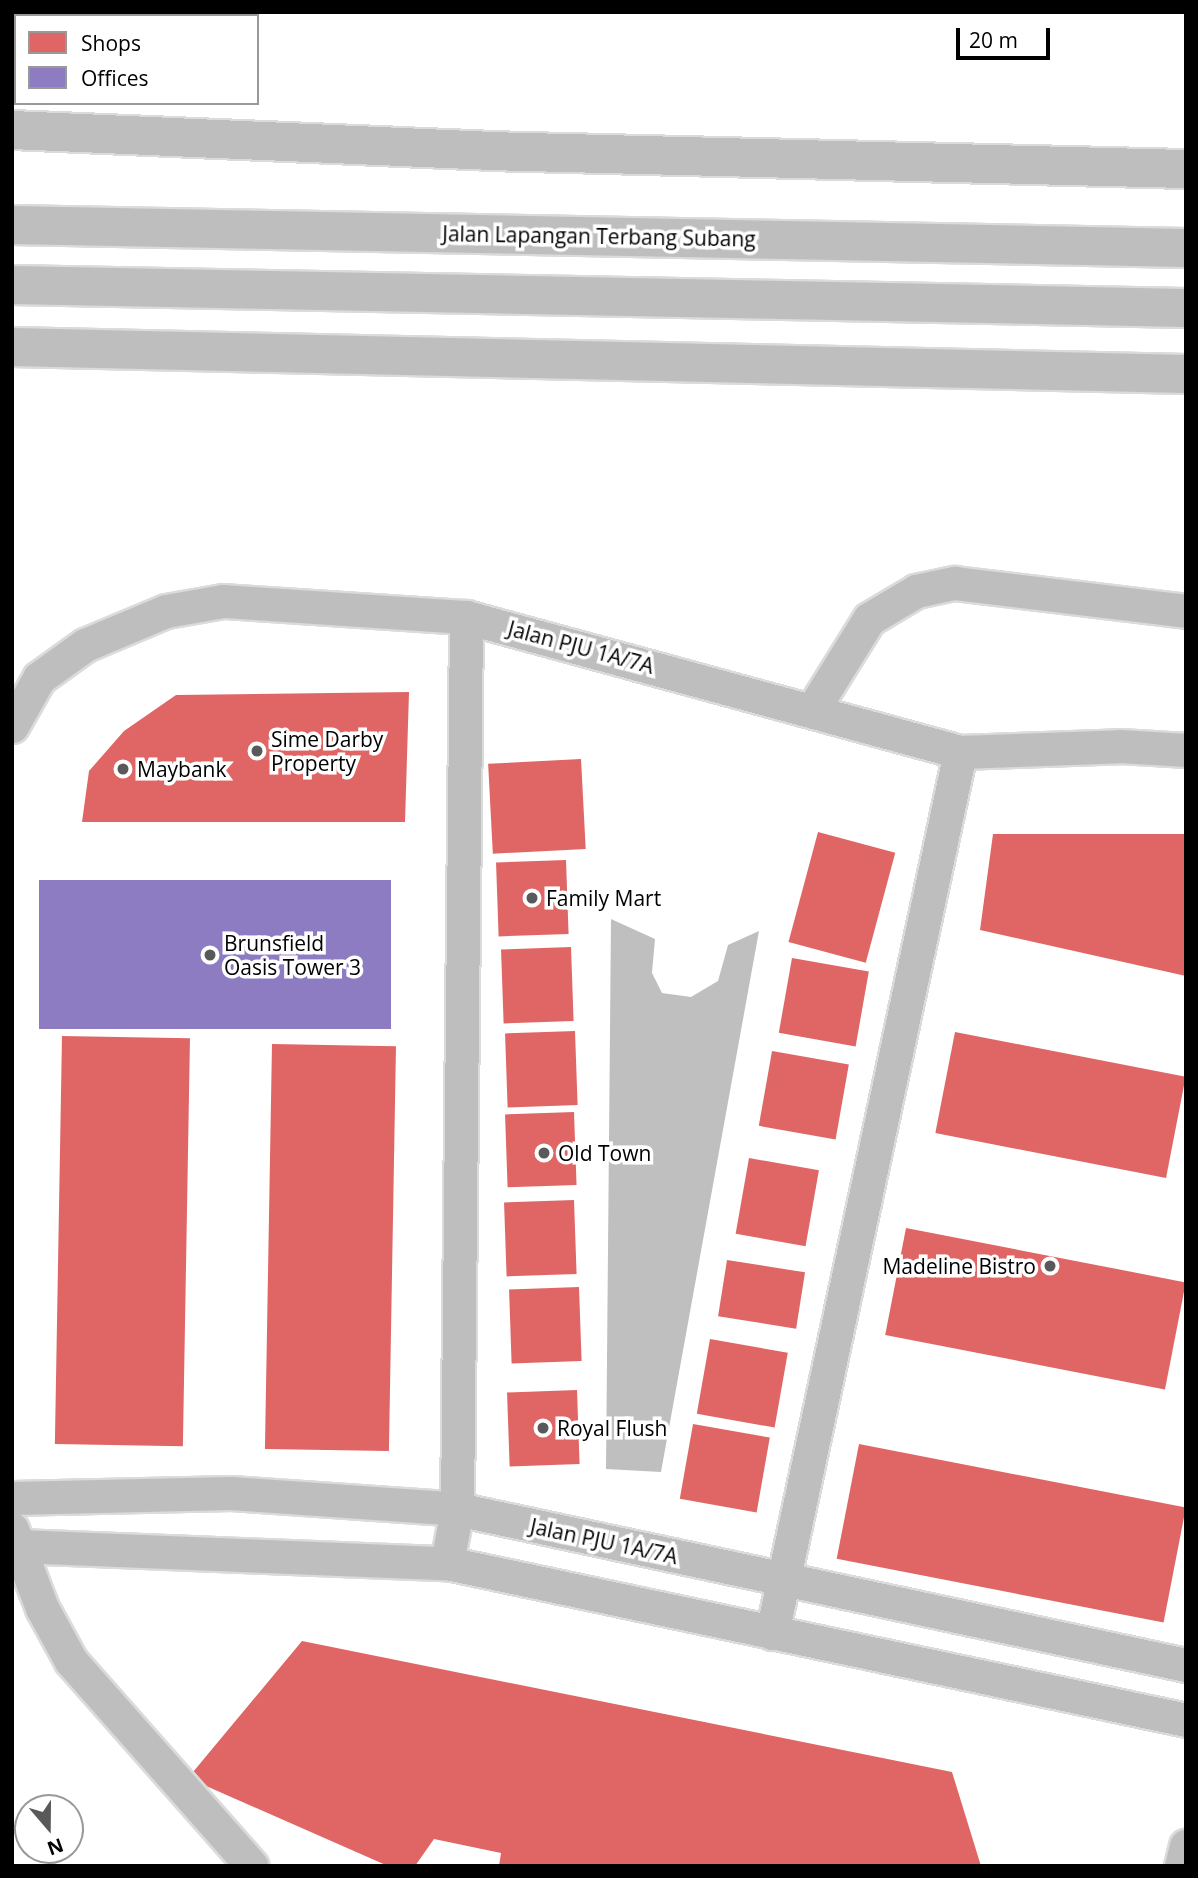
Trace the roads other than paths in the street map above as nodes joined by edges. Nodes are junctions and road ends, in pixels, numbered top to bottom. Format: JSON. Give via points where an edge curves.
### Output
{"nodes":[{"id":1,"x":12,"y":130,"type":"edge"},
{"id":2,"x":1186,"y":169,"type":"edge"},
{"id":3,"x":12,"y":225,"type":"edge"},
{"id":4,"x":1186,"y":248,"type":"edge"},
{"id":5,"x":12,"y":285,"type":"edge"},
{"id":6,"x":1186,"y":308,"type":"edge"},
{"id":7,"x":12,"y":347,"type":"edge"},
{"id":8,"x":1186,"y":374,"type":"edge"},
{"id":9,"x":1186,"y":611,"type":"edge"},
{"id":10,"x":466,"y":617,"type":"junction"},
{"id":11,"x":813,"y":709,"type":"junction"},
{"id":12,"x":12,"y":726,"type":"edge"},
{"id":13,"x":1186,"y":750,"type":"edge"},
{"id":14,"x":960,"y":752,"type":"junction"},
{"id":15,"x":12,"y":1498,"type":"edge"},
{"id":16,"x":457,"y":1509,"type":"junction"},
{"id":17,"x":15,"y":1538,"type":"edge"},
{"id":18,"x":447,"y":1563,"type":"junction"},
{"id":19,"x":783,"y":1579,"type":"junction"},
{"id":20,"x":772,"y":1633,"type":"junction"},
{"id":21,"x":1186,"y":1665,"type":"edge"},
{"id":22,"x":1186,"y":1720,"type":"edge"},
{"id":23,"x":1186,"y":1846,"type":"edge"},
{"id":24,"x":252,"y":1866,"type":"edge"},
{"id":25,"x":1181,"y":1866,"type":"edge"}],
"edges":[{"from":1,"to":2,"type":"main road","via":[[488,151]]},
{"from":3,"to":4,"type":"main road","name":"Jalan Lapangan Terbang Subang"},
{"from":5,"to":6,"type":"main road"},
{"from":7,"to":8,"type":"main road"},
{"from":9,"to":11,"type":"street","via":[[955,583],[916,591],[869,619]]},
{"from":10,"to":11,"type":"street","name":"Jalan PJU 1A/7A"},
{"from":10,"to":12,"type":"street","name":"Jalan PJU 1A/7A","via":[[223,601],[166,611],[85,645],[39,678]]},
{"from":10,"to":16,"type":"street"},
{"from":11,"to":14,"type":"street","name":"Jalan PJU 1A/7A"},
{"from":13,"to":14,"type":"street","name":"Jalan PJU 1A/7A","via":[[1121,746]]},
{"from":14,"to":19,"type":"street"},
{"from":15,"to":16,"type":"street","name":"Jalan PJU 1A/7A","via":[[231,1493]]},
{"from":16,"to":18,"type":"street"},
{"from":16,"to":19,"type":"street","name":"Jalan PJU 1A/7A"},
{"from":17,"to":18,"type":"street"},
{"from":17,"to":24,"type":"street","via":[[71,1661]]},
{"from":18,"to":20,"type":"street"},
{"from":19,"to":20,"type":"street"},
{"from":19,"to":21,"type":"street","name":"Jalan PJU 1A/7A"},
{"from":20,"to":22,"type":"street"},
{"from":23,"to":25,"type":"street"}]}
